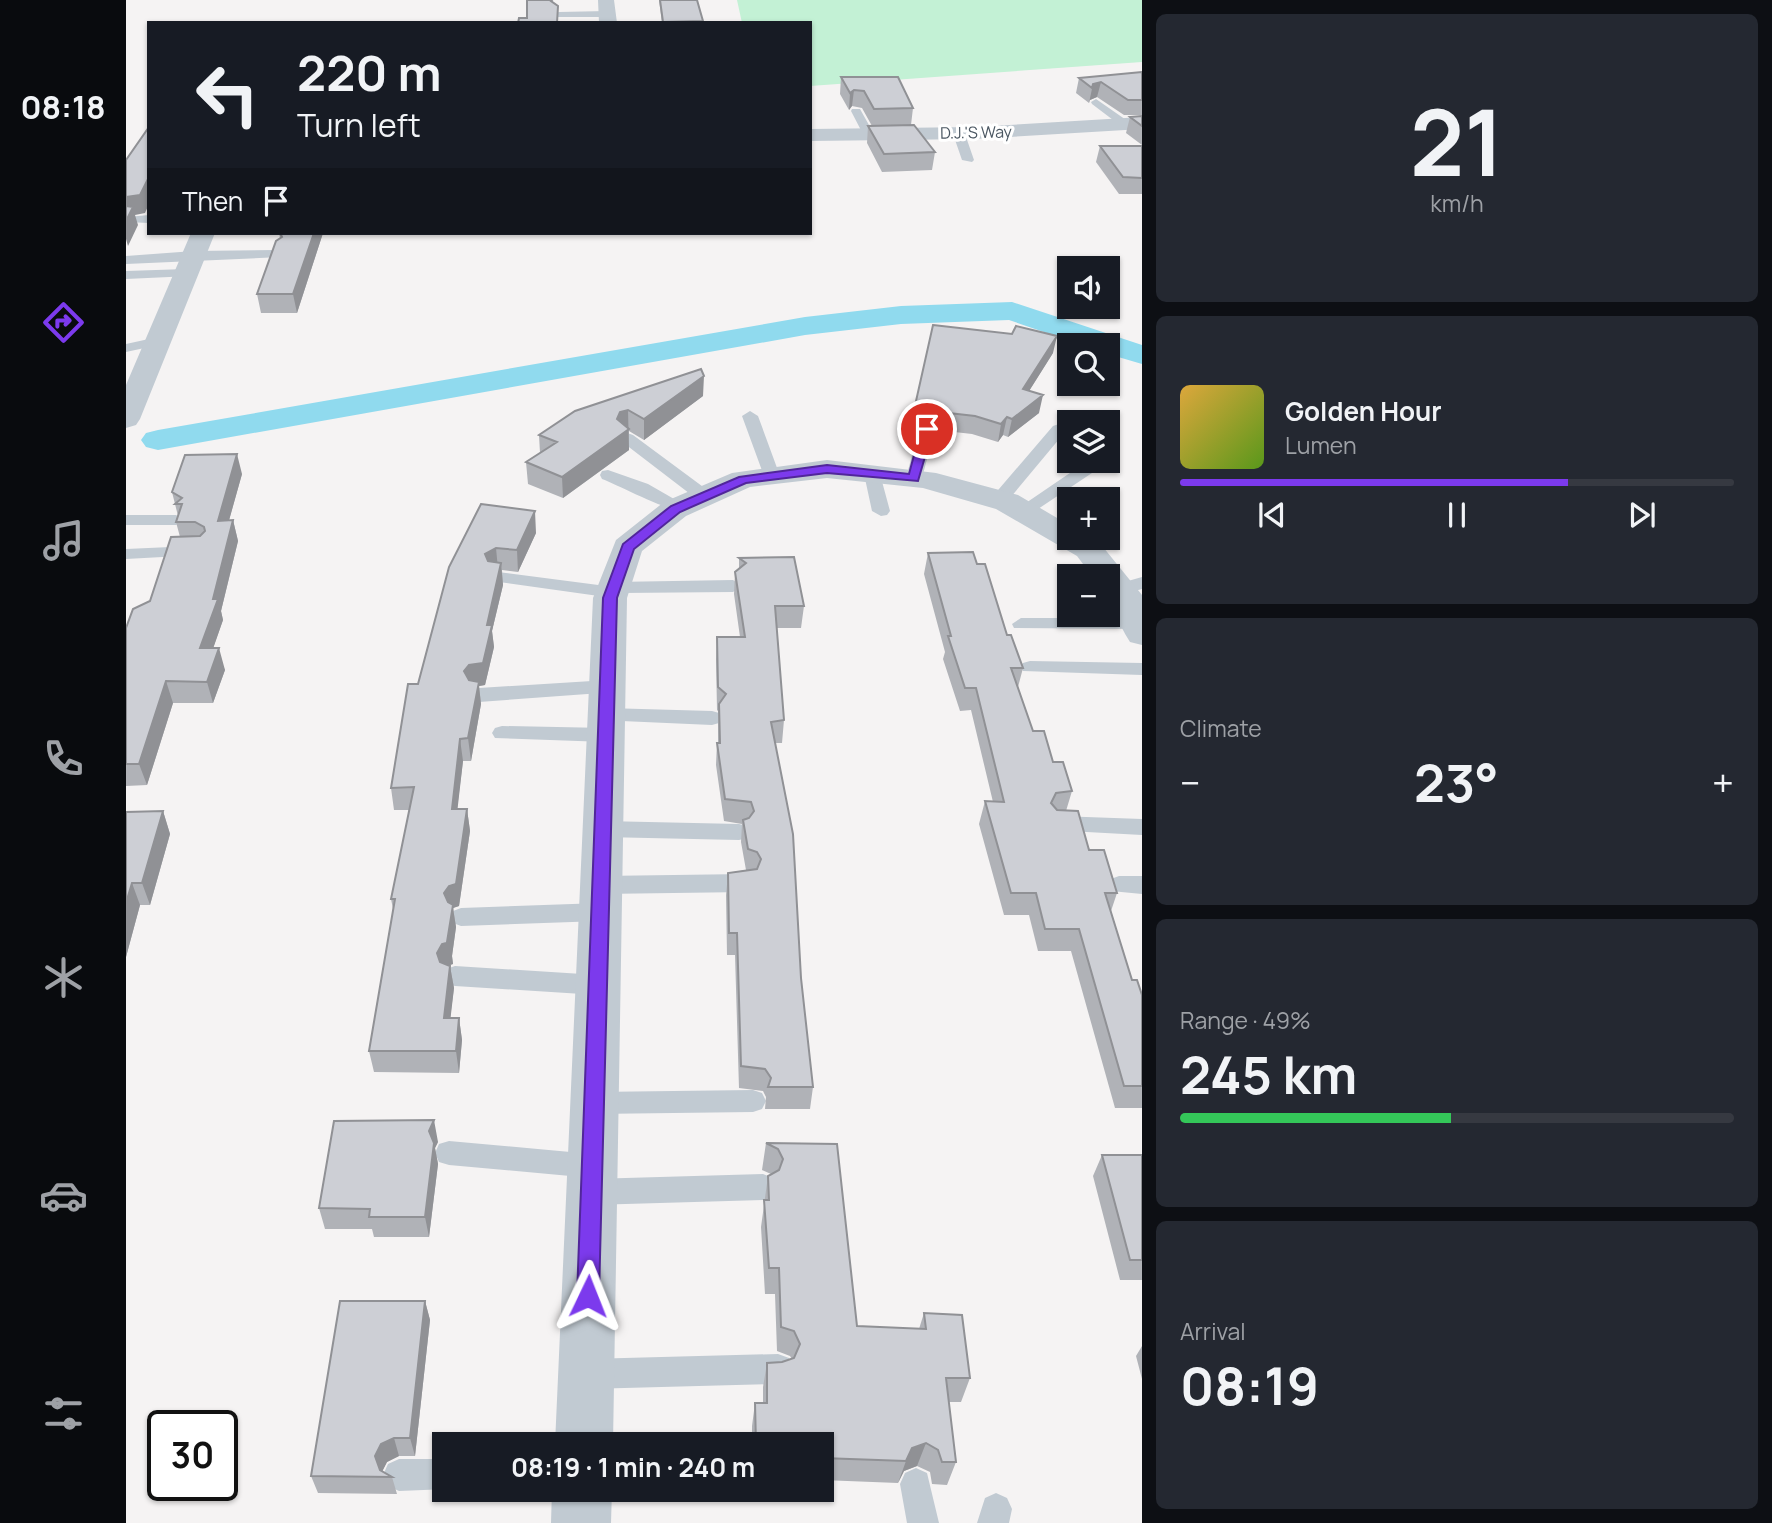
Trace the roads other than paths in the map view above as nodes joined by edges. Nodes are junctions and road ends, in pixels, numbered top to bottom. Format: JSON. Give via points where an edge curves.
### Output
{"nodes":[{"id":1,"x":607,"y":12,"type":"edge"},
{"id":2,"x":559,"y":15,"type":"edge"},
{"id":3,"x":1096,"y":102,"type":"edge"},
{"id":4,"x":856,"y":111,"type":"edge"},
{"id":5,"x":1137,"y":124,"type":"edge"},
{"id":6,"x":868,"y":134,"type":"junction"},
{"id":7,"x":959,"y":134,"type":"junction"},
{"id":8,"x":812,"y":135,"type":"edge"},
{"id":9,"x":968,"y":160,"type":"dead end"},
{"id":10,"x":147,"y":219,"type":"edge"},
{"id":11,"x":131,"y":220,"type":"edge"},
{"id":12,"x":194,"y":254,"type":"edge"},
{"id":13,"x":276,"y":254,"type":"edge"},
{"id":14,"x":126,"y":260,"type":"edge"},
{"id":15,"x":126,"y":275,"type":"edge"},
{"id":16,"x":158,"y":341,"type":"junction"},
{"id":17,"x":126,"y":348,"type":"edge"},
{"id":18,"x":127,"y":412,"type":"edge"},
{"id":19,"x":750,"y":416,"type":"dead end"},
{"id":20,"x":927,"y":429,"type":"dead end"},
{"id":21,"x":1057,"y":432,"type":"edge"},
{"id":22,"x":627,"y":438,"type":"edge"},
{"id":23,"x":1074,"y":473,"type":"edge"},
{"id":24,"x":608,"y":475,"type":"dead end"},
{"id":25,"x":772,"y":476,"type":"junction"},
{"id":26,"x":914,"y":478,"type":"junction"},
{"id":27,"x":692,"y":502,"type":"junction"},
{"id":28,"x":1011,"y":505,"type":"junction"},
{"id":29,"x":126,"y":520,"type":"edge"},
{"id":30,"x":176,"y":520,"type":"edge"},
{"id":31,"x":199,"y":551,"type":"edge"},
{"id":32,"x":126,"y":554,"type":"edge"},
{"id":33,"x":498,"y":577,"type":"edge"},
{"id":34,"x":733,"y":586,"type":"edge"},
{"id":35,"x":613,"y":590,"type":"junction"},
{"id":36,"x":1136,"y":608,"type":"edge"},
{"id":37,"x":1021,"y":624,"type":"dead end"},
{"id":38,"x":1030,"y":667,"type":"dead end"},
{"id":39,"x":1142,"y":669,"type":"edge"},
{"id":40,"x":479,"y":695,"type":"edge"},
{"id":41,"x":607,"y":712,"type":"junction"},
{"id":42,"x":712,"y":718,"type":"dead end"},
{"id":43,"x":502,"y":733,"type":"dead end"},
{"id":44,"x":1058,"y":824,"type":"edge"},
{"id":45,"x":1142,"y":827,"type":"edge"},
{"id":46,"x":603,"y":829,"type":"junction"},
{"id":47,"x":739,"y":832,"type":"dead end"},
{"id":48,"x":747,"y":883,"type":"edge"},
{"id":49,"x":601,"y":898,"type":"junction"},
{"id":50,"x":461,"y":917,"type":"dead end"},
{"id":51,"x":455,"y":976,"type":"dead end"},
{"id":52,"x":598,"y":985,"type":"junction"},
{"id":53,"x":753,"y":1101,"type":"dead end"},
{"id":54,"x":594,"y":1103,"type":"junction"},
{"id":55,"x":449,"y":1153,"type":"dead end"},
{"id":56,"x":592,"y":1179,"type":"junction"},
{"id":57,"x":763,"y":1186,"type":"dead end"},
{"id":58,"x":778,"y":1369,"type":"edge"},
{"id":59,"x":586,"y":1374,"type":"junction"},
{"id":60,"x":584,"y":1432,"type":"edge"},
{"id":61,"x":399,"y":1475,"type":"dead end"},
{"id":62,"x":432,"y":1475,"type":"edge"},
{"id":63,"x":916,"y":1484,"type":"dead end"},
{"id":64,"x":582,"y":1502,"type":"edge"},
{"id":65,"x":581,"y":1523,"type":"edge"},
{"id":66,"x":923,"y":1523,"type":"edge"}],
"edges":[{"from":1,"to":2,"type":"lane"},
{"from":3,"to":5,"type":"lane"},
{"from":4,"to":6,"type":"lane"},
{"from":5,"to":7,"type":"street","name":"D.J.'S Way"},
{"from":6,"to":7,"type":"street","name":"D.J.'S Way","via":[[918,138]]},
{"from":6,"to":8,"type":"street","name":"D.J.'S Way"},
{"from":7,"to":9,"type":"lane"},
{"from":10,"to":11,"type":"lane"},
{"from":12,"to":13,"type":"lane"},
{"from":12,"to":14,"type":"lane"},
{"from":12,"to":15,"type":"lane"},
{"from":12,"to":16,"type":"street"},
{"from":16,"to":17,"type":"lane"},
{"from":16,"to":18,"type":"street"},
{"from":19,"to":25,"type":"lane"},
{"from":20,"to":26,"type":"lane"},
{"from":21,"to":28,"type":"lane"},
{"from":22,"to":27,"type":"lane"},
{"from":23,"to":28,"type":"lane"},
{"from":24,"to":27,"type":"lane"},
{"from":25,"to":26,"type":"street","via":[[827,469],[877,492]]},
{"from":25,"to":27,"type":"street","via":[[743,479]]},
{"from":26,"to":28,"type":"street"},
{"from":27,"to":35,"type":"street","via":[[627,547]]},
{"from":28,"to":36,"type":"street","via":[[1088,549]]},
{"from":29,"to":30,"type":"lane"},
{"from":31,"to":32,"type":"lane"},
{"from":33,"to":35,"type":"lane"},
{"from":34,"to":35,"type":"lane"},
{"from":35,"to":41,"type":"street"},
{"from":36,"to":37,"type":"lane"},
{"from":38,"to":39,"type":"lane"},
{"from":40,"to":41,"type":"lane"},
{"from":41,"to":42,"type":"lane"},
{"from":41,"to":43,"type":"lane"},
{"from":41,"to":46,"type":"street"},
{"from":44,"to":45,"type":"lane"},
{"from":46,"to":47,"type":"lane"},
{"from":46,"to":49,"type":"street"},
{"from":48,"to":49,"type":"lane"},
{"from":49,"to":50,"type":"lane"},
{"from":49,"to":52,"type":"street"},
{"from":51,"to":52,"type":"lane"},
{"from":52,"to":54,"type":"street"},
{"from":53,"to":54,"type":"lane"},
{"from":54,"to":56,"type":"street"},
{"from":55,"to":56,"type":"lane"},
{"from":56,"to":57,"type":"lane"},
{"from":56,"to":59,"type":"street"},
{"from":58,"to":59,"type":"lane"},
{"from":59,"to":60,"type":"street"},
{"from":61,"to":62,"type":"lane"},
{"from":63,"to":66,"type":"lane"},
{"from":64,"to":65,"type":"street"}]}
